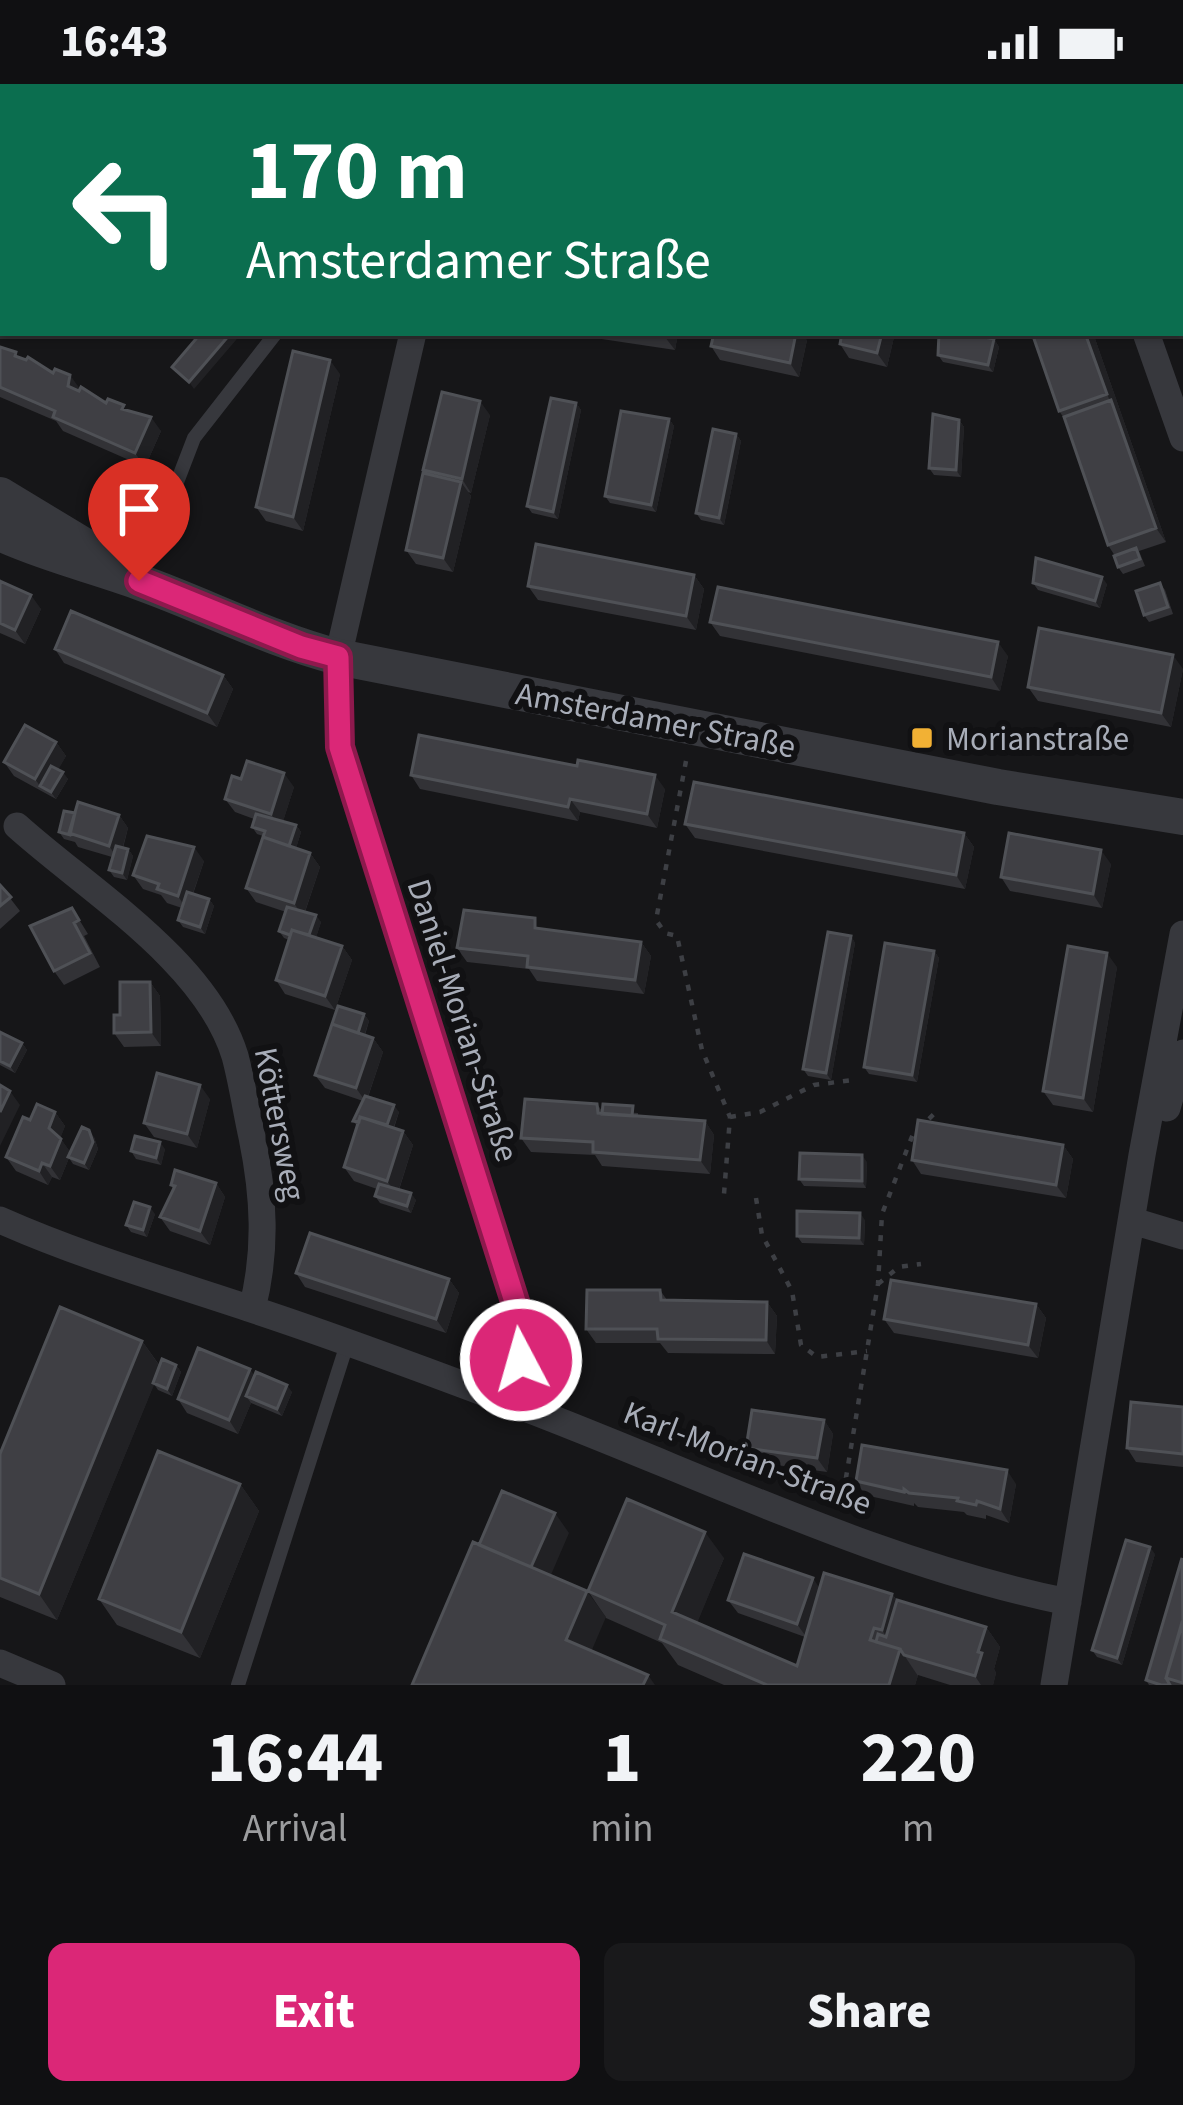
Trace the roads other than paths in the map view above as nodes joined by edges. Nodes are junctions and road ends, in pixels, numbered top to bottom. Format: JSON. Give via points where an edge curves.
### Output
{"nodes":[{"id":1,"x":275,"y":336,"type":"edge"},
{"id":2,"x":412,"y":336,"type":"edge"},
{"id":3,"x":1147,"y":336,"type":"edge"},
{"id":4,"x":1183,"y":438,"type":"edge"},
{"id":5,"x":0,"y":495,"type":"edge"},
{"id":6,"x":0,"y":532,"type":"edge"},
{"id":7,"x":139,"y":581,"type":"junction"},
{"id":8,"x":338,"y":657,"type":"junction"},
{"id":9,"x":1183,"y":818,"type":"edge"},
{"id":10,"x":17,"y":826,"type":"dead end"},
{"id":11,"x":1183,"y":934,"type":"edge"},
{"id":12,"x":1183,"y":1053,"type":"edge"},
{"id":13,"x":0,"y":1220,"type":"edge"},
{"id":14,"x":1133,"y":1221,"type":"junction"},
{"id":15,"x":1183,"y":1236,"type":"edge"},
{"id":16,"x":252,"y":1309,"type":"junction"},
{"id":17,"x":347,"y":1343,"type":"junction"},
{"id":18,"x":507,"y":1401,"type":"junction"},
{"id":19,"x":1068,"y":1602,"type":"junction"},
{"id":20,"x":0,"y":1663,"type":"edge"},
{"id":21,"x":52,"y":1685,"type":"edge"},
{"id":22,"x":238,"y":1685,"type":"edge"},
{"id":23,"x":1054,"y":1685,"type":"edge"}],
"edges":[{"from":1,"to":7,"type":"lane","via":[[194,438]]},
{"from":2,"to":8,"type":"street","name":"Daniel-Morian-Straße"},
{"from":3,"to":4,"type":"street"},
{"from":5,"to":7,"type":"street","name":"Amsterdamer Straße"},
{"from":6,"to":7,"type":"street","name":"Amsterdamer Straße"},
{"from":7,"to":8,"type":"street","name":"Amsterdamer Straße"},
{"from":8,"to":9,"type":"street","name":"Amsterdamer Straße"},
{"from":8,"to":18,"type":"street","name":"Daniel-Morian-Straße","via":[[340,747],[524,1332]]},
{"from":10,"to":16,"type":"street","name":"Köttersweg","via":[[178,965],[210,1004],[234,1053],[263,1223]]},
{"from":11,"to":14,"type":"street"},
{"from":12,"to":14,"type":"street"},
{"from":13,"to":16,"type":"street","name":"Karl-Morian-Straße"},
{"from":14,"to":15,"type":"street"},
{"from":14,"to":19,"type":"street"},
{"from":16,"to":17,"type":"street","name":"Karl-Morian-Straße"},
{"from":17,"to":18,"type":"street","name":"Karl-Morian-Straße"},
{"from":17,"to":22,"type":"lane"},
{"from":18,"to":19,"type":"street","name":"Karl-Morian-Straße","via":[[837,1531]]},
{"from":19,"to":23,"type":"street"},
{"from":20,"to":21,"type":"street"}]}
